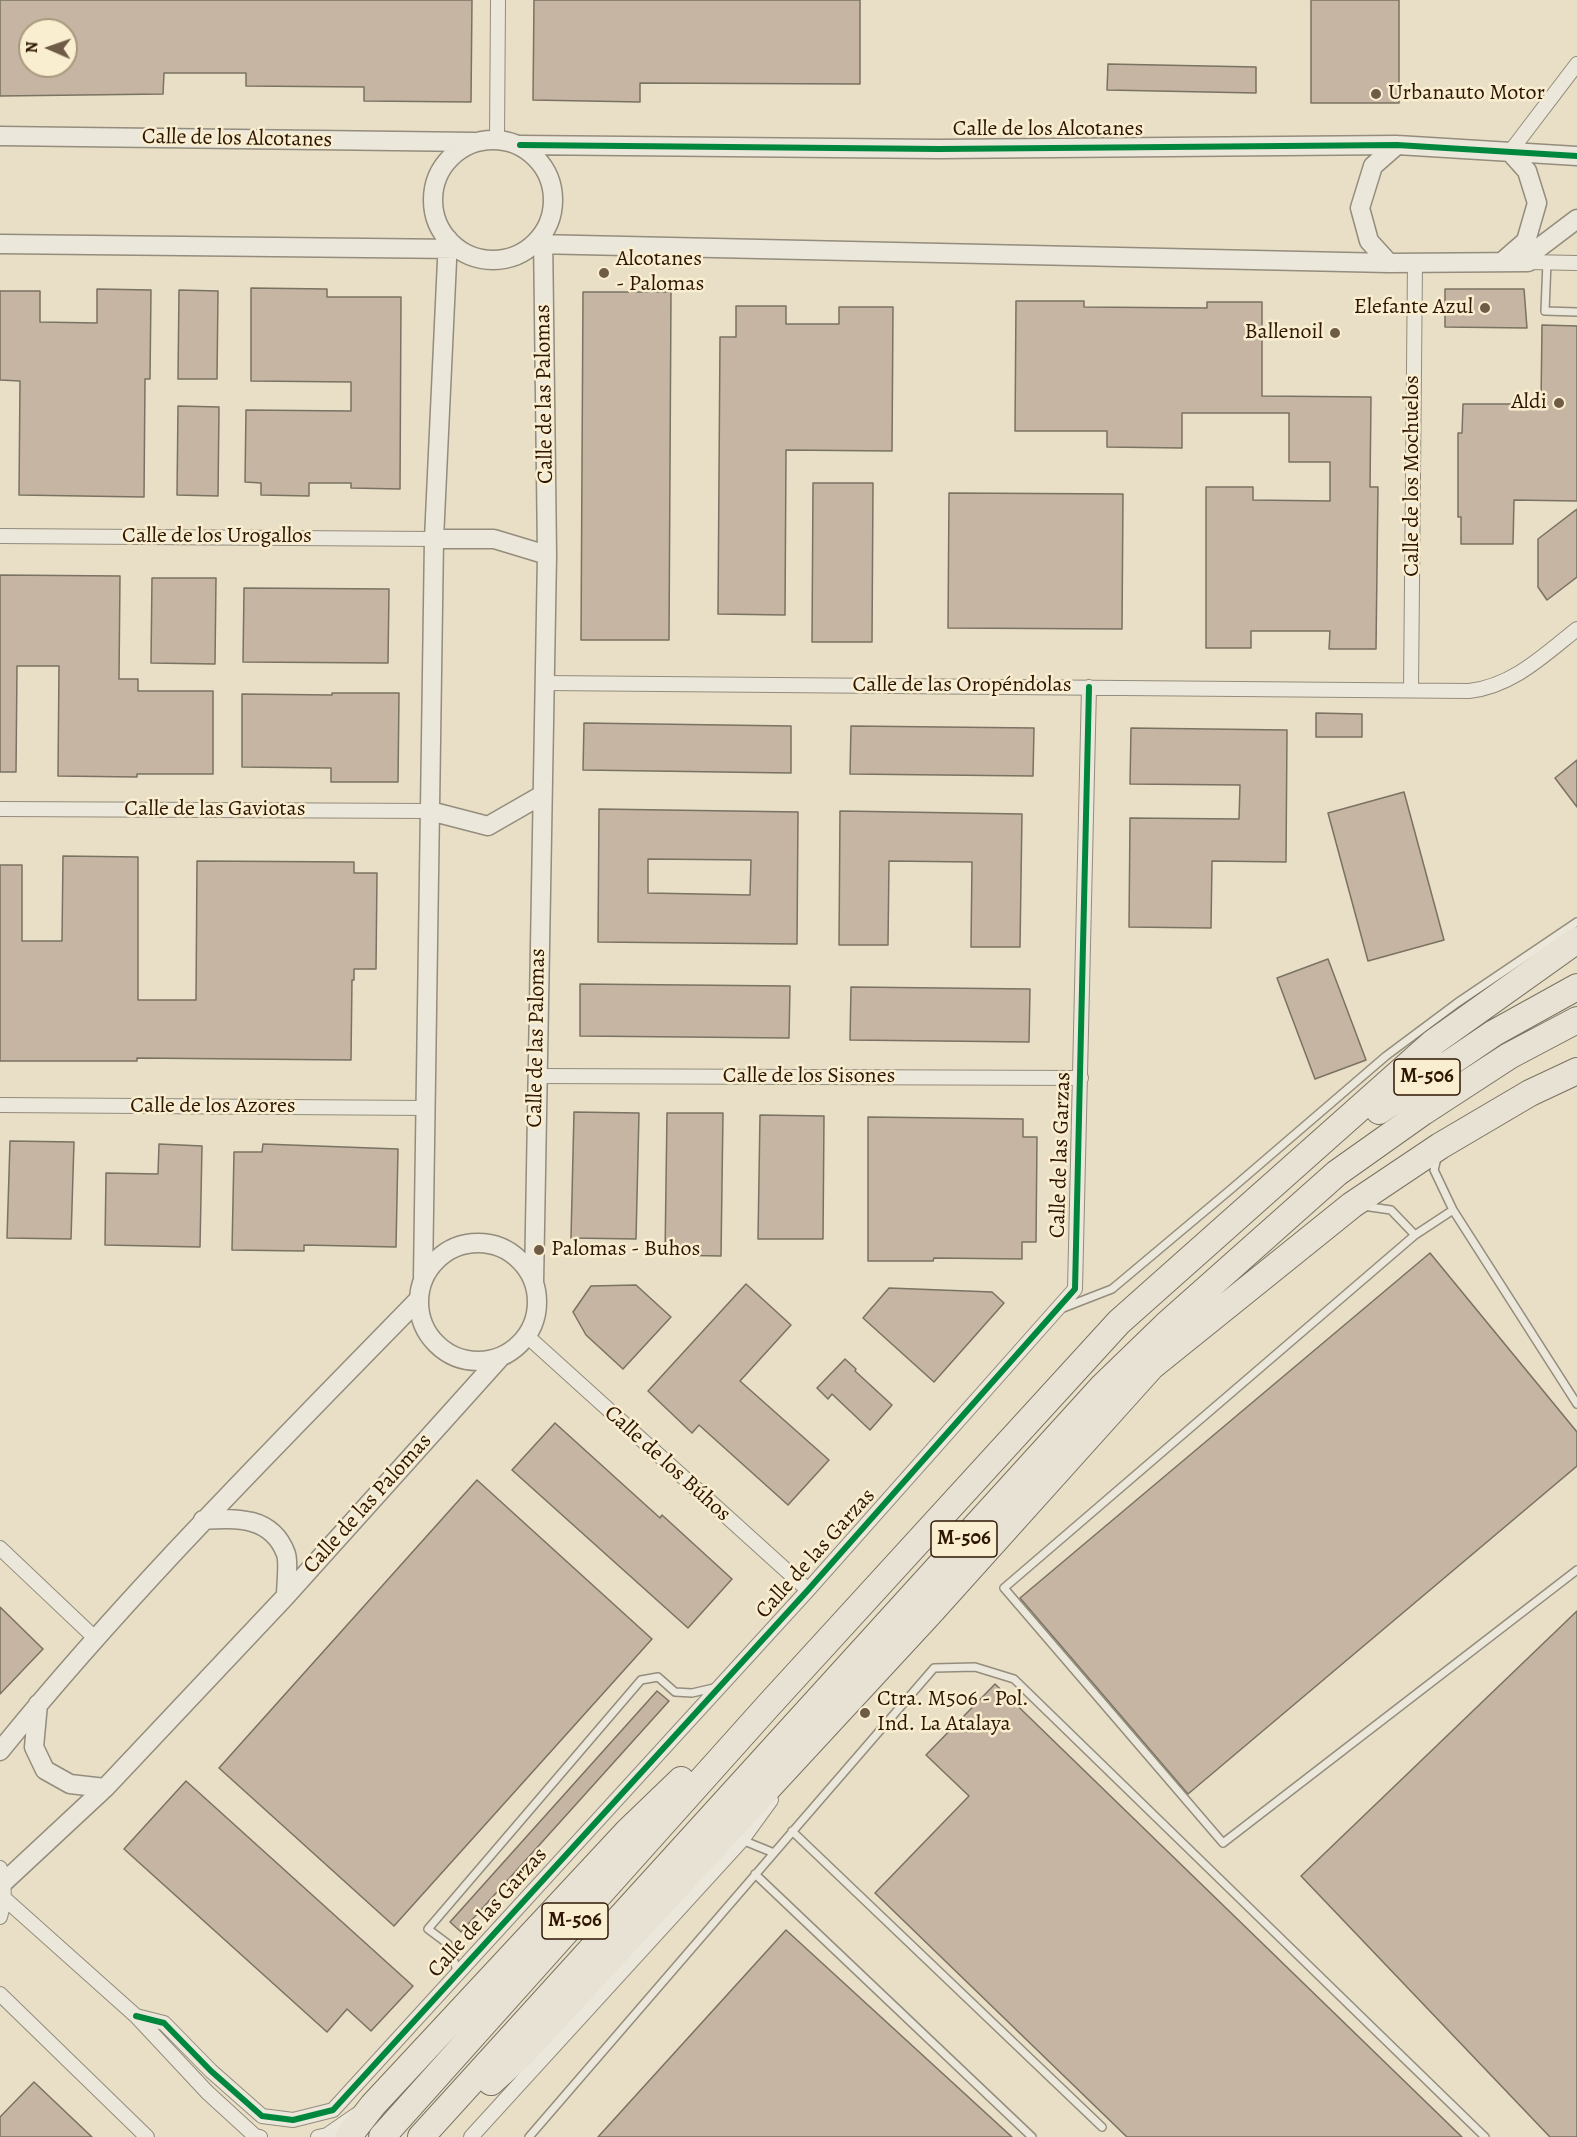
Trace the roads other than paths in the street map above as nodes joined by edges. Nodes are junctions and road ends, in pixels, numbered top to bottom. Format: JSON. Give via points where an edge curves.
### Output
{"nodes":[{"id":1,"x":498,"y":0,"type":"edge"},
{"id":2,"x":1577,"y":64,"type":"edge"},
{"id":3,"x":0,"y":136,"type":"edge"},
{"id":4,"x":497,"y":139,"type":"junction"},
{"id":5,"x":474,"y":142,"type":"junction"},
{"id":6,"x":520,"y":145,"type":"junction"},
{"id":7,"x":1397,"y":146,"type":"junction"},
{"id":8,"x":1510,"y":152,"type":"junction"},
{"id":9,"x":1577,"y":156,"type":"edge"},
{"id":10,"x":1577,"y":219,"type":"edge"},
{"id":11,"x":541,"y":241,"type":"junction"},
{"id":12,"x":0,"y":244,"type":"edge"},
{"id":13,"x":451,"y":246,"type":"junction"},
{"id":14,"x":1503,"y":261,"type":"junction"},
{"id":15,"x":1415,"y":262,"type":"junction"},
{"id":16,"x":1528,"y":262,"type":"junction"},
{"id":17,"x":1548,"y":262,"type":"junction"},
{"id":18,"x":1389,"y":263,"type":"junction"},
{"id":19,"x":1577,"y":263,"type":"edge"},
{"id":20,"x":1577,"y":312,"type":"edge"},
{"id":21,"x":0,"y":536,"type":"edge"},
{"id":22,"x":434,"y":539,"type":"junction"},
{"id":23,"x":547,"y":555,"type":"junction"},
{"id":24,"x":1577,"y":630,"type":"edge"},
{"id":25,"x":544,"y":683,"type":"junction"},
{"id":26,"x":1089,"y":687,"type":"junction"},
{"id":27,"x":1411,"y":689,"type":"junction"},
{"id":28,"x":542,"y":795,"type":"junction"},
{"id":29,"x":0,"y":809,"type":"edge"},
{"id":30,"x":430,"y":812,"type":"junction"},
{"id":31,"x":1577,"y":922,"type":"edge"},
{"id":32,"x":1577,"y":940,"type":"edge"},
{"id":33,"x":1577,"y":987,"type":"edge"},
{"id":34,"x":1577,"y":1020,"type":"edge"},
{"id":35,"x":1577,"y":1071,"type":"edge"},
{"id":36,"x":537,"y":1076,"type":"junction"},
{"id":37,"x":1081,"y":1078,"type":"junction"},
{"id":38,"x":0,"y":1105,"type":"edge"},
{"id":39,"x":426,"y":1108,"type":"junction"},
{"id":40,"x":1440,"y":1146,"type":"junction"},
{"id":41,"x":1284,"y":1177,"type":"junction"},
{"id":42,"x":1352,"y":1205,"type":"junction"},
{"id":43,"x":1453,"y":1210,"type":"junction"},
{"id":44,"x":1415,"y":1235,"type":"junction"},
{"id":45,"x":423,"y":1277,"type":"junction"},
{"id":46,"x":534,"y":1281,"type":"junction"},
{"id":47,"x":418,"y":1300,"type":"junction"},
{"id":48,"x":1056,"y":1310,"type":"junction"},
{"id":49,"x":527,"y":1336,"type":"junction"},
{"id":50,"x":499,"y":1359,"type":"junction"},
{"id":51,"x":1577,"y":1404,"type":"edge"},
{"id":52,"x":204,"y":1520,"type":"junction"},
{"id":53,"x":0,"y":1548,"type":"edge"},
{"id":54,"x":1577,"y":1570,"type":"edge"},
{"id":55,"x":808,"y":1590,"type":"junction"},
{"id":56,"x":286,"y":1596,"type":"junction"},
{"id":57,"x":930,"y":1613,"type":"junction"},
{"id":58,"x":96,"y":1639,"type":"junction"},
{"id":59,"x":720,"y":1686,"type":"junction"},
{"id":60,"x":38,"y":1704,"type":"junction"},
{"id":61,"x":768,"y":1706,"type":"junction"},
{"id":62,"x":0,"y":1751,"type":"edge"},
{"id":63,"x":105,"y":1788,"type":"junction"},
{"id":64,"x":792,"y":1831,"type":"junction"},
{"id":65,"x":742,"y":1840,"type":"junction"},
{"id":66,"x":774,"y":1852,"type":"junction"},
{"id":67,"x":755,"y":1874,"type":"junction"},
{"id":68,"x":3,"y":1883,"type":"edge"},
{"id":69,"x":0,"y":1917,"type":"edge"},
{"id":70,"x":458,"y":1973,"type":"junction"},
{"id":71,"x":0,"y":1994,"type":"edge"},
{"id":72,"x":136,"y":2016,"type":"junction"},
{"id":73,"x":373,"y":2104,"type":"junction"},
{"id":74,"x":1102,"y":2127,"type":"dead end"},
{"id":75,"x":147,"y":2137,"type":"edge"},
{"id":76,"x":260,"y":2137,"type":"edge"},
{"id":77,"x":318,"y":2137,"type":"edge"},
{"id":78,"x":348,"y":2137,"type":"edge"},
{"id":79,"x":382,"y":2137,"type":"edge"},
{"id":80,"x":421,"y":2137,"type":"edge"},
{"id":81,"x":433,"y":2137,"type":"edge"},
{"id":82,"x":471,"y":2137,"type":"edge"},
{"id":83,"x":529,"y":2137,"type":"edge"},
{"id":84,"x":1032,"y":2137,"type":"edge"},
{"id":85,"x":1485,"y":2137,"type":"edge"}],
"edges":[{"from":1,"to":4,"type":"street"},
{"from":2,"to":8,"type":"street"},
{"from":3,"to":5,"type":"street","name":"Calle de los Alcotanes"},
{"from":4,"to":5,"type":"street"},
{"from":4,"to":6,"type":"street"},
{"from":5,"to":13,"type":"street","via":[[453,154],[439,173],[433,195],[436,219]]},
{"from":6,"to":7,"type":"street","name":"Calle de los Alcotanes","via":[[939,149]]},
{"from":6,"to":11,"type":"street","via":[[538,159],[550,179],[554,202]]},
{"from":7,"to":8,"type":"street","name":"Calle de los Alcotanes"},
{"from":7,"to":18,"type":"street","via":[[1373,166],[1360,208],[1369,241]]},
{"from":8,"to":9,"type":"street","name":"Calle de los Alcotanes"},
{"from":8,"to":14,"type":"street","via":[[1527,171],[1538,203],[1526,241]]},
{"from":10,"to":16,"type":"street","via":[[1536,250]]},
{"from":11,"to":13,"type":"street","via":[[515,257],[491,261]]},
{"from":11,"to":18,"type":"street"},
{"from":11,"to":23,"type":"street","name":"Calle de las Palomas"},
{"from":12,"to":13,"type":"street"},
{"from":13,"to":22,"type":"street"},
{"from":14,"to":15,"type":"street"},
{"from":14,"to":16,"type":"street"},
{"from":15,"to":18,"type":"street"},
{"from":15,"to":27,"type":"street","name":"Calle de los Mochuelos"},
{"from":16,"to":17,"type":"street"},
{"from":17,"to":19,"type":"street"},
{"from":17,"to":20,"type":"lane","via":[[1545,311]]},
{"from":21,"to":22,"type":"street","name":"Calle de los Urogallos"},
{"from":22,"to":23,"type":"street","via":[[494,539]]},
{"from":22,"to":30,"type":"street"},
{"from":23,"to":25,"type":"street","name":"Calle de las Palomas"},
{"from":24,"to":27,"type":"street","name":"Calle de las Oropéndolas","via":[[1523,672],[1487,689]]},
{"from":25,"to":26,"type":"street","name":"Calle de las Oropéndolas"},
{"from":25,"to":28,"type":"street","name":"Calle de las Palomas"},
{"from":26,"to":27,"type":"street","name":"Calle de las Oropéndolas"},
{"from":26,"to":37,"type":"street","name":"Calle de las Garzas"},
{"from":28,"to":30,"type":"street","via":[[488,826]]},
{"from":28,"to":36,"type":"street","name":"Calle de las Palomas"},
{"from":29,"to":30,"type":"street","name":"Calle de las Gaviotas"},
{"from":30,"to":39,"type":"street"},
{"from":31,"to":48,"type":"lane","via":[[1386,1056],[1112,1289]]},
{"from":32,"to":41,"type":"highway","via":[[1434,1042]]},
{"from":33,"to":41,"type":"highway","number":"M-506","via":[[1494,1033]]},
{"from":34,"to":80,"type":"highway","number":"M-506","via":[[1509,1056],[1337,1173],[1166,1325],[1103,1386]]},
{"from":35,"to":40,"type":"highway","via":[[1530,1093]]},
{"from":36,"to":37,"type":"street","name":"Calle de los Sisones"},
{"from":36,"to":46,"type":"street","name":"Calle de las Palomas"},
{"from":37,"to":48,"type":"street","name":"Calle de las Garzas","via":[[1075,1289]]},
{"from":38,"to":39,"type":"street","name":"Calle de los Azores"},
{"from":39,"to":45,"type":"street"},
{"from":40,"to":42,"type":"highway"},
{"from":40,"to":43,"type":"lane","via":[[1434,1170]]},
{"from":41,"to":61,"type":"highway","number":"M-506","via":[[1119,1322]]},
{"from":42,"to":44,"type":"lane","via":[[1391,1209]]},
{"from":42,"to":57,"type":"highway","via":[[1152,1366]]},
{"from":43,"to":44,"type":"lane"},
{"from":43,"to":51,"type":"lane"},
{"from":44,"to":54,"type":"lane","via":[[1004,1588],[1223,1842]]},
{"from":45,"to":46,"type":"street","via":[[451,1249],[480,1243],[508,1251],[524,1264]]},
{"from":45,"to":47,"type":"street"},
{"from":46,"to":49,"type":"street","via":[[535,1319]]},
{"from":47,"to":50,"type":"street","via":[[420,1320],[442,1351],[460,1360]]},
{"from":47,"to":52,"type":"street"},
{"from":48,"to":55,"type":"street","name":"Calle de las Garzas"},
{"from":49,"to":50,"type":"street","via":[[515,1350]]},
{"from":49,"to":55,"type":"street","name":"Calle de los Búhos"},
{"from":50,"to":56,"type":"street","name":"Calle de las Palomas"},
{"from":52,"to":56,"type":"street","name":"Calle de las Palomas","via":[[239,1518],[270,1529],[287,1555]]},
{"from":52,"to":58,"type":"street"},
{"from":53,"to":58,"type":"street"},
{"from":55,"to":59,"type":"street","name":"Calle de las Garzas"},
{"from":56,"to":63,"type":"street","name":"Calle de las Palomas"},
{"from":57,"to":65,"type":"street","via":[[782,1786]]},
{"from":57,"to":81,"type":"highway","via":[[522,2054]]},
{"from":58,"to":60,"type":"street"},
{"from":59,"to":70,"type":"street","name":"Calle de las Garzas"},
{"from":59,"to":70,"type":"lane","via":[[692,1693],[675,1692],[658,1677],[641,1680],[428,1929],[448,1944]]},
{"from":60,"to":62,"type":"street"},
{"from":60,"to":63,"type":"street","via":[[34,1746],[45,1770],[70,1784]]},
{"from":61,"to":73,"type":"highway","via":[[722,1741],[628,1831]]},
{"from":61,"to":79,"type":"highway","number":"M-506"},
{"from":63,"to":68,"type":"street","name":"Calle de las Palomas"},
{"from":64,"to":66,"type":"lane"},
{"from":64,"to":74,"type":"lane"},
{"from":64,"to":85,"type":"lane","via":[[934,1668],[975,1667],[1014,1679]]},
{"from":65,"to":66,"type":"lane"},
{"from":65,"to":82,"type":"street"},
{"from":66,"to":67,"type":"lane"},
{"from":67,"to":83,"type":"lane"},
{"from":67,"to":84,"type":"lane"},
{"from":68,"to":69,"type":"street"},
{"from":68,"to":72,"type":"street"},
{"from":70,"to":72,"type":"street","name":"Calle de las Garzas","via":[[333,2110],[293,2120],[262,2116],[164,2023]]},
{"from":71,"to":75,"type":"street"},
{"from":72,"to":76,"type":"street","via":[[207,2092]]},
{"from":73,"to":77,"type":"street"},
{"from":73,"to":78,"type":"highway"}]}
